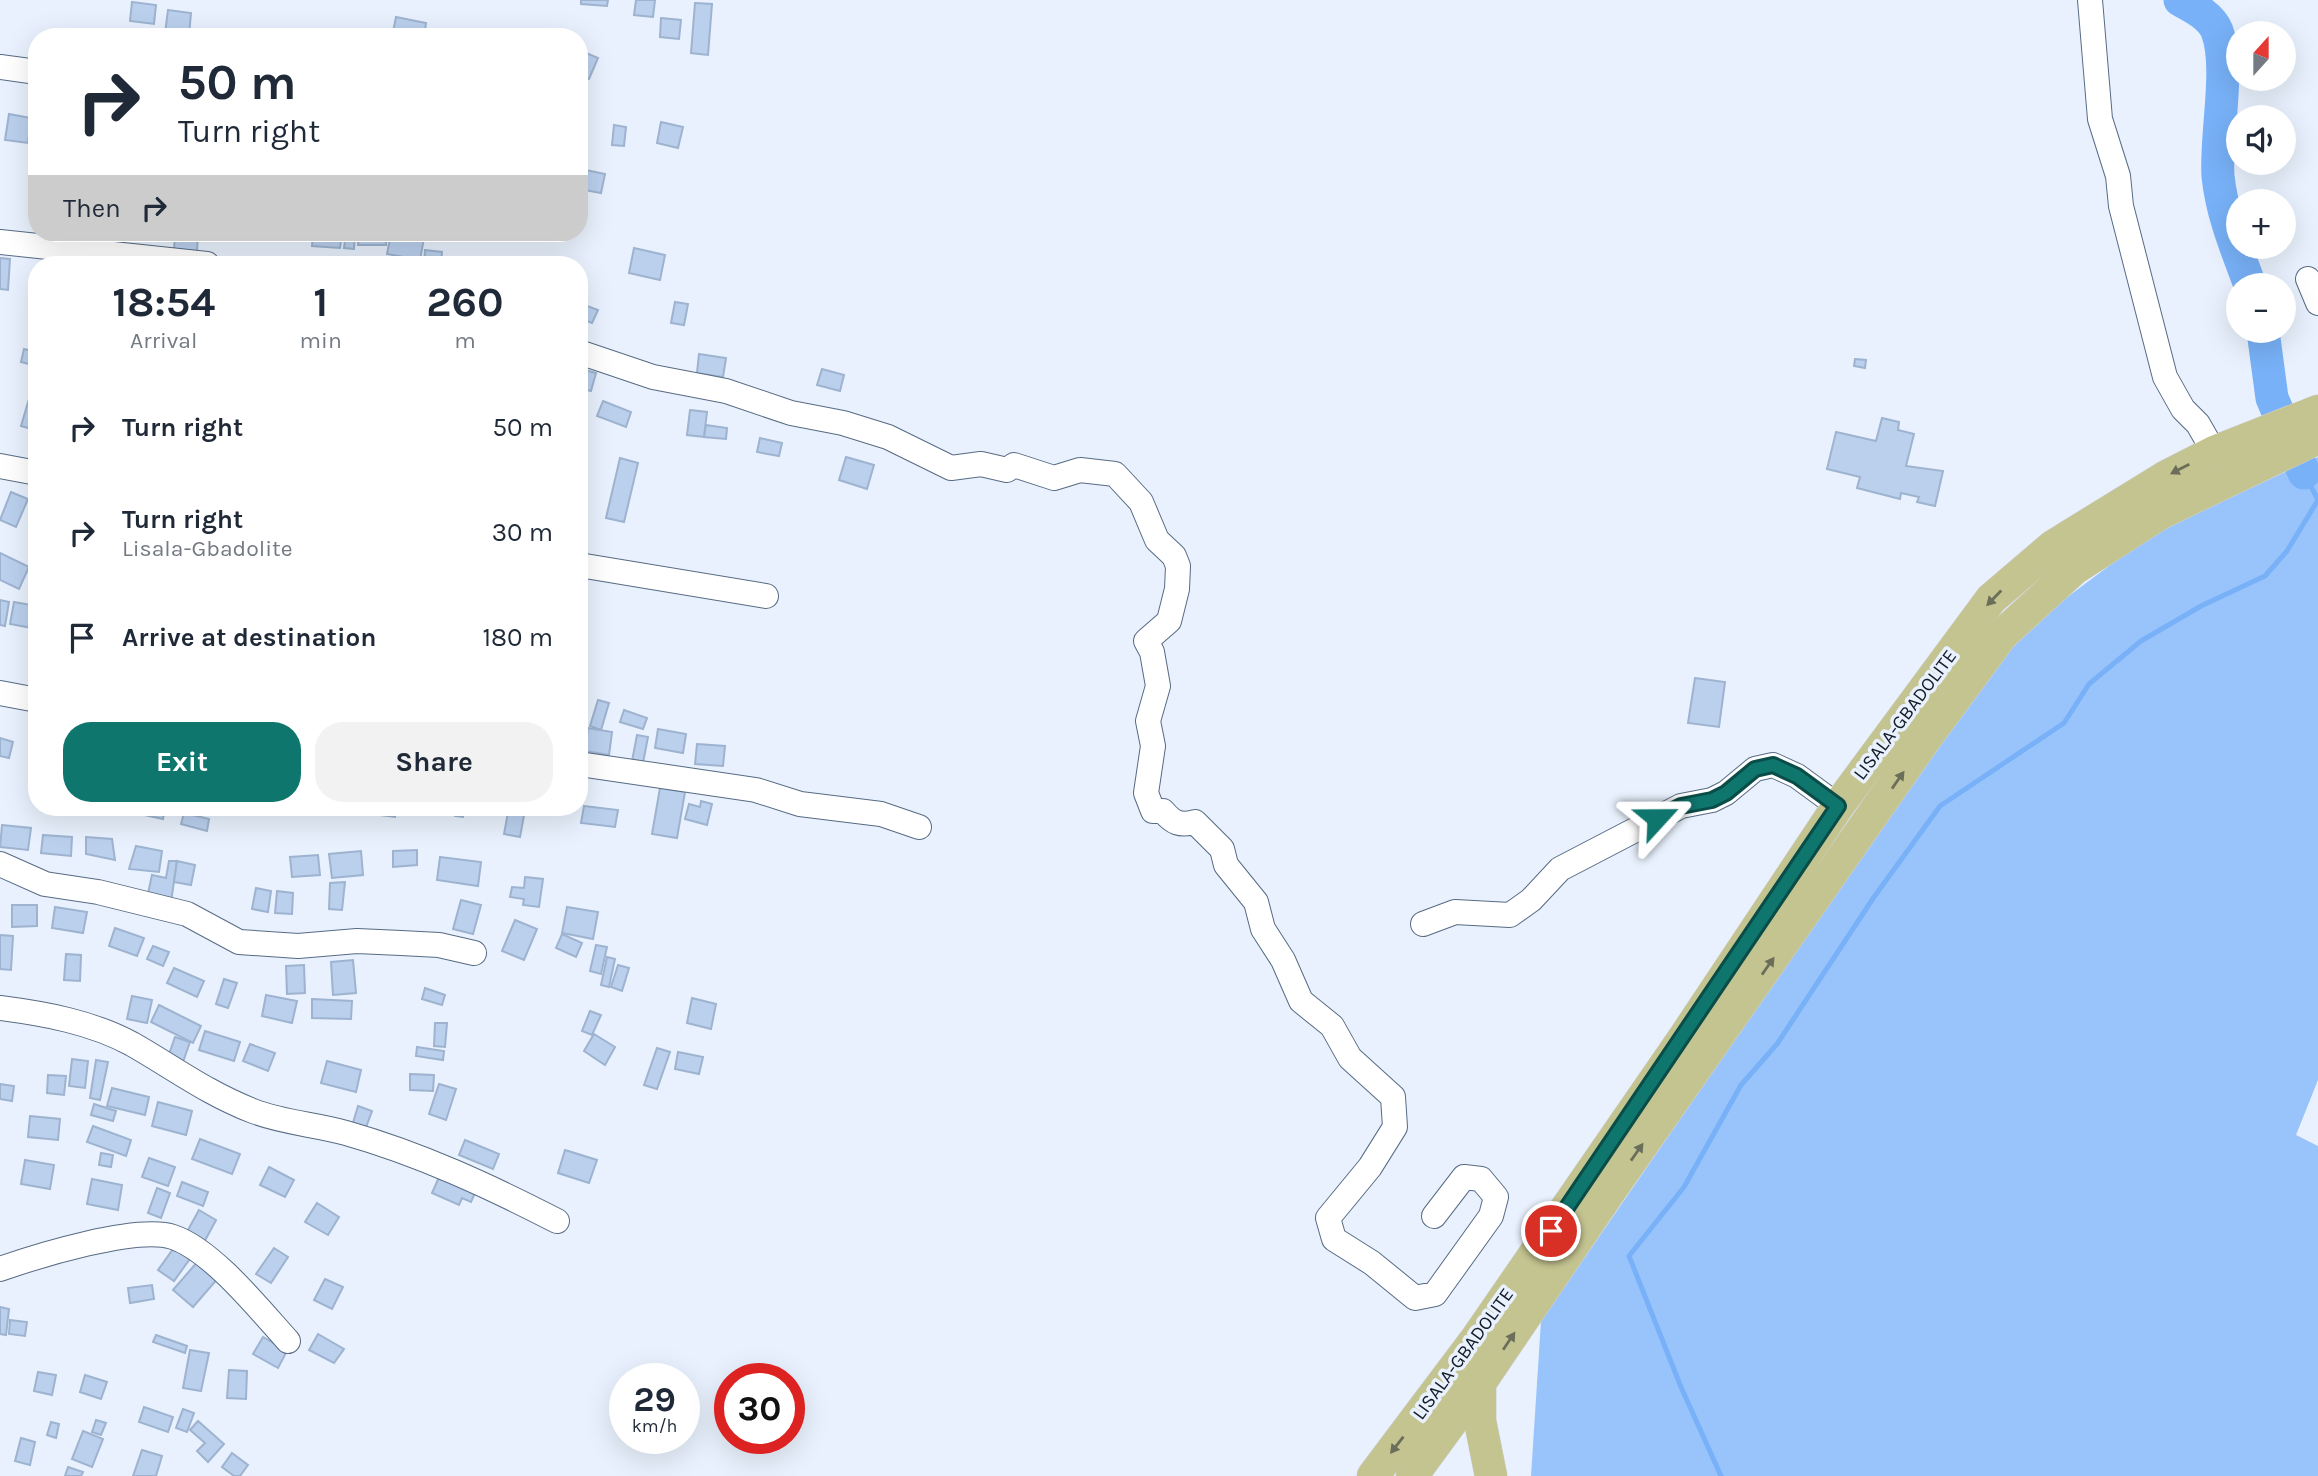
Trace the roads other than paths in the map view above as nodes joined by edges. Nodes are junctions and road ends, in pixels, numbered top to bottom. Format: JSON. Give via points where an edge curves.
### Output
{"nodes":[{"id":1,"x":2090,"y":0,"type":"edge"},
{"id":2,"x":0,"y":66,"type":"edge"},
{"id":3,"x":28,"y":71,"type":"edge"},
{"id":4,"x":0,"y":242,"type":"edge"},
{"id":5,"x":132,"y":256,"type":"edge"},
{"id":6,"x":2308,"y":279,"type":"dead end"},
{"id":7,"x":2318,"y":303,"type":"edge"},
{"id":8,"x":588,"y":355,"type":"edge"},
{"id":9,"x":2311,"y":427,"type":"edge"},
{"id":10,"x":2272,"y":444,"type":"junction"},
{"id":11,"x":2214,"y":452,"type":"junction"},
{"id":12,"x":0,"y":466,"type":"edge"},
{"id":13,"x":28,"y":471,"type":"edge"},
{"id":14,"x":588,"y":566,"type":"edge"},
{"id":15,"x":766,"y":596,"type":"dead end"},
{"id":16,"x":0,"y":694,"type":"edge"},
{"id":17,"x":28,"y":699,"type":"edge"},
{"id":18,"x":588,"y":765,"type":"edge"},
{"id":19,"x":1838,"y":806,"type":"junction"},
{"id":20,"x":919,"y":827,"type":"dead end"},
{"id":21,"x":0,"y":864,"type":"edge"},
{"id":22,"x":1423,"y":923,"type":"dead end"},
{"id":23,"x":474,"y":953,"type":"dead end"},
{"id":24,"x":0,"y":1008,"type":"edge"},
{"id":25,"x":1434,"y":1216,"type":"dead end"},
{"id":26,"x":557,"y":1221,"type":"dead end"},
{"id":27,"x":0,"y":1269,"type":"edge"},
{"id":28,"x":288,"y":1341,"type":"dead end"},
{"id":29,"x":1480,"y":1383,"type":"junction"},
{"id":30,"x":1373,"y":1476,"type":"edge"},
{"id":31,"x":1412,"y":1476,"type":"edge"},
{"id":32,"x":1491,"y":1476,"type":"edge"}],
"edges":[{"from":1,"to":11,"type":"street","via":[[2100,119],[2118,176],[2121,206],[2165,377]]},
{"from":2,"to":3,"type":"street"},
{"from":4,"to":5,"type":"street"},
{"from":6,"to":7,"type":"street"},
{"from":8,"to":25,"type":"street","via":[[653,377],[726,391],[888,437],[951,468],[981,464],[1007,470],[1014,465],[1054,478],[1080,470],[1115,474],[1141,502],[1157,540],[1178,566],[1169,621],[1146,641],[1158,687],[1149,721],[1153,746],[1146,793],[1153,811],[1163,811],[1183,825],[1195,822],[1222,849],[1226,865],[1256,902],[1263,929],[1301,1001],[1332,1027],[1350,1058],[1393,1097],[1395,1127],[1370,1167],[1328,1218],[1334,1239],[1415,1298],[1435,1294],[1491,1216],[1496,1197],[1482,1179],[1464,1177]]},
{"from":9,"to":10,"type":"main road"},
{"from":10,"to":11,"type":"main road","name":"LISALA-GBADOLITE"},
{"from":29,"to":10,"type":"main road","name":"LISALA-GBADOLITE","one_way":true,"via":[[2002,635],[2074,569]]},
{"from":11,"to":19,"type":"main road","name":"LISALA-GBADOLITE","one_way":true,"via":[[2053,546],[1991,599]]},
{"from":12,"to":13,"type":"street"},
{"from":14,"to":15,"type":"street"},
{"from":16,"to":17,"type":"street"},
{"from":18,"to":20,"type":"street","via":[[756,790],[800,804],[881,814]]},
{"from":19,"to":22,"type":"street","via":[[1785,770],[1773,765],[1755,769],[1726,793],[1681,806],[1560,869],[1510,915],[1455,912]]},
{"from":19,"to":30,"type":"main road","name":"LISALA-GBADOLITE","one_way":true,"via":[[1476,1339]]},
{"from":21,"to":23,"type":"street","via":[[44,884],[187,914],[239,942],[298,946],[390,942]]},
{"from":24,"to":26,"type":"street","via":[[63,1017],[131,1044],[238,1105],[291,1124],[348,1134],[422,1160],[477,1180]]},
{"from":27,"to":28,"type":"street","via":[[47,1252],[128,1237],[175,1238],[224,1272]]},
{"from":29,"to":31,"type":"main road","name":"LISALA-GBADOLITE"},
{"from":29,"to":32,"type":"main road","via":[[1480,1421]]}]}
